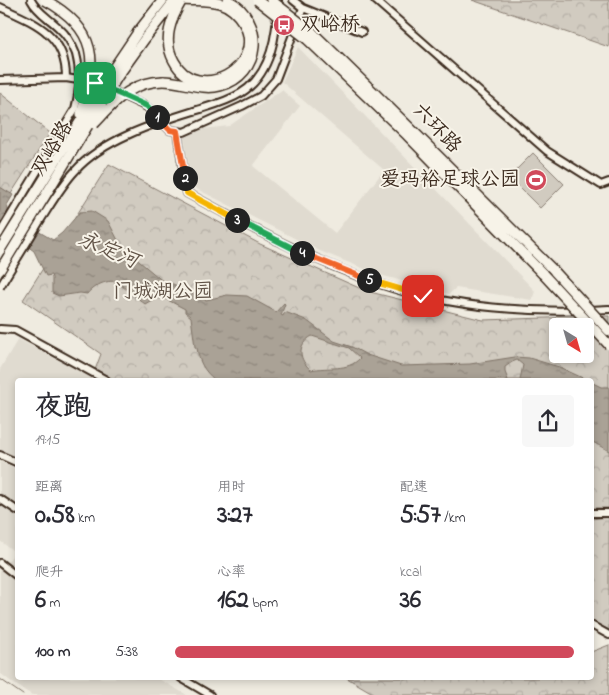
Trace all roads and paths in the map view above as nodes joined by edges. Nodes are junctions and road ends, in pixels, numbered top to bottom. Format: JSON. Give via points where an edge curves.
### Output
{"nodes":[{"id":1,"x":30,"y":0,"type":"edge"},
{"id":2,"x":45,"y":0,"type":"edge"},
{"id":3,"x":164,"y":0,"type":"edge"},
{"id":4,"x":175,"y":0,"type":"edge"},
{"id":5,"x":183,"y":0,"type":"edge"},
{"id":6,"x":228,"y":0,"type":"edge"},
{"id":7,"x":257,"y":0,"type":"edge"},
{"id":8,"x":271,"y":0,"type":"edge"},
{"id":9,"x":278,"y":0,"type":"edge"},
{"id":10,"x":293,"y":0,"type":"edge"},
{"id":11,"x":375,"y":0,"type":"edge"},
{"id":12,"x":0,"y":7,"type":"edge"},
{"id":13,"x":302,"y":8,"type":"junction"},
{"id":14,"x":362,"y":32,"type":"dead end"},
{"id":15,"x":142,"y":35,"type":"junction"},
{"id":16,"x":309,"y":35,"type":"junction"},
{"id":17,"x":249,"y":55,"type":"junction"},
{"id":18,"x":66,"y":78,"type":"junction"},
{"id":19,"x":0,"y":80,"type":"edge"},
{"id":20,"x":77,"y":127,"type":"junction"},
{"id":21,"x":177,"y":131,"type":"junction"},
{"id":22,"x":82,"y":136,"type":"junction"},
{"id":23,"x":609,"y":182,"type":"edge"},
{"id":24,"x":0,"y":233,"type":"edge"},
{"id":25,"x":0,"y":250,"type":"edge"},
{"id":26,"x":0,"y":270,"type":"edge"},
{"id":27,"x":0,"y":287,"type":"edge"},
{"id":28,"x":609,"y":309,"type":"edge"},
{"id":29,"x":0,"y":329,"type":"edge"},
{"id":30,"x":609,"y":331,"type":"edge"},
{"id":31,"x":609,"y":345,"type":"edge"},
{"id":32,"x":102,"y":378,"type":"edge"},
{"id":33,"x":0,"y":455,"type":"edge"},
{"id":34,"x":15,"y":461,"type":"edge"},
{"id":35,"x":0,"y":499,"type":"edge"},
{"id":36,"x":15,"y":509,"type":"edge"},
{"id":37,"x":594,"y":513,"type":"edge"},
{"id":38,"x":609,"y":513,"type":"edge"},
{"id":39,"x":0,"y":563,"type":"edge"},
{"id":40,"x":15,"y":575,"type":"edge"},
{"id":41,"x":594,"y":627,"type":"edge"},
{"id":42,"x":609,"y":635,"type":"edge"},
{"id":43,"x":184,"y":680,"type":"edge"},
{"id":44,"x":210,"y":695,"type":"edge"}],
"edges":[{"from":1,"to":24,"type":"street","name":"双峪路","bridge":true,"via":[[71,42],[80,72],[80,91],[75,109]]},
{"from":2,"to":20,"type":"highway","bridge":true,"via":[[71,18],[80,29],[91,54],[90,82]]},
{"from":3,"to":15,"type":"highway","name":"双峪路"},
{"from":4,"to":15,"type":"highway","name":"双峪路"},
{"from":5,"to":17,"type":"highway","via":[[217,2],[229,7],[247,30]]},
{"from":5,"to":17,"type":"highway","via":[[170,27],[168,41],[176,66],[196,79],[208,81],[231,74]]},
{"from":6,"to":17,"type":"highway","via":[[244,12],[254,32]]},
{"from":7,"to":16,"type":"highway","bridge":true},
{"from":8,"to":16,"type":"highway","bridge":true},
{"from":9,"to":27,"type":"street","bridge":true,"via":[[274,41],[267,63],[257,79],[236,96],[156,122],[93,155],[76,170],[57,195]]},
{"from":10,"to":13,"type":"street"},
{"from":11,"to":23,"type":"street","via":[[547,151],[601,185]]},
{"from":12,"to":18,"type":"street","via":[[48,32],[60,47]]},
{"from":13,"to":14,"type":"street"},
{"from":13,"to":21,"type":"street","via":[[276,79],[261,96],[184,132]]},
{"from":15,"to":20,"type":"highway","name":"双峪路","bridge":true},
{"from":15,"to":22,"type":"highway","name":"双峪路","bridge":true},
{"from":16,"to":30,"type":"highway","name":"六环路","bridge":true,"via":[[412,129],[555,272]]},
{"from":16,"to":31,"type":"highway","bridge":true},
{"from":17,"to":22,"type":"highway","bridge":true,"via":[[247,67],[222,86],[200,87],[163,80],[132,88]]},
{"from":18,"to":19,"type":"street"},
{"from":18,"to":21,"type":"street","via":[[96,83],[147,106],[170,130]]},
{"from":20,"to":25,"type":"highway","name":"双峪路","bridge":true},
{"from":21,"to":28,"type":"street","via":[[187,193],[314,259],[381,284],[462,303],[562,311]]},
{"from":22,"to":26,"type":"highway","name":"双峪路","bridge":true},
{"from":29,"to":32,"type":"street","via":[[15,330]]},
{"from":33,"to":34,"type":"street"},
{"from":35,"to":36,"type":"street"},
{"from":37,"to":38,"type":"street"},
{"from":39,"to":40,"type":"street"},
{"from":41,"to":42,"type":"street"},
{"from":43,"to":44,"type":"street"}]}
